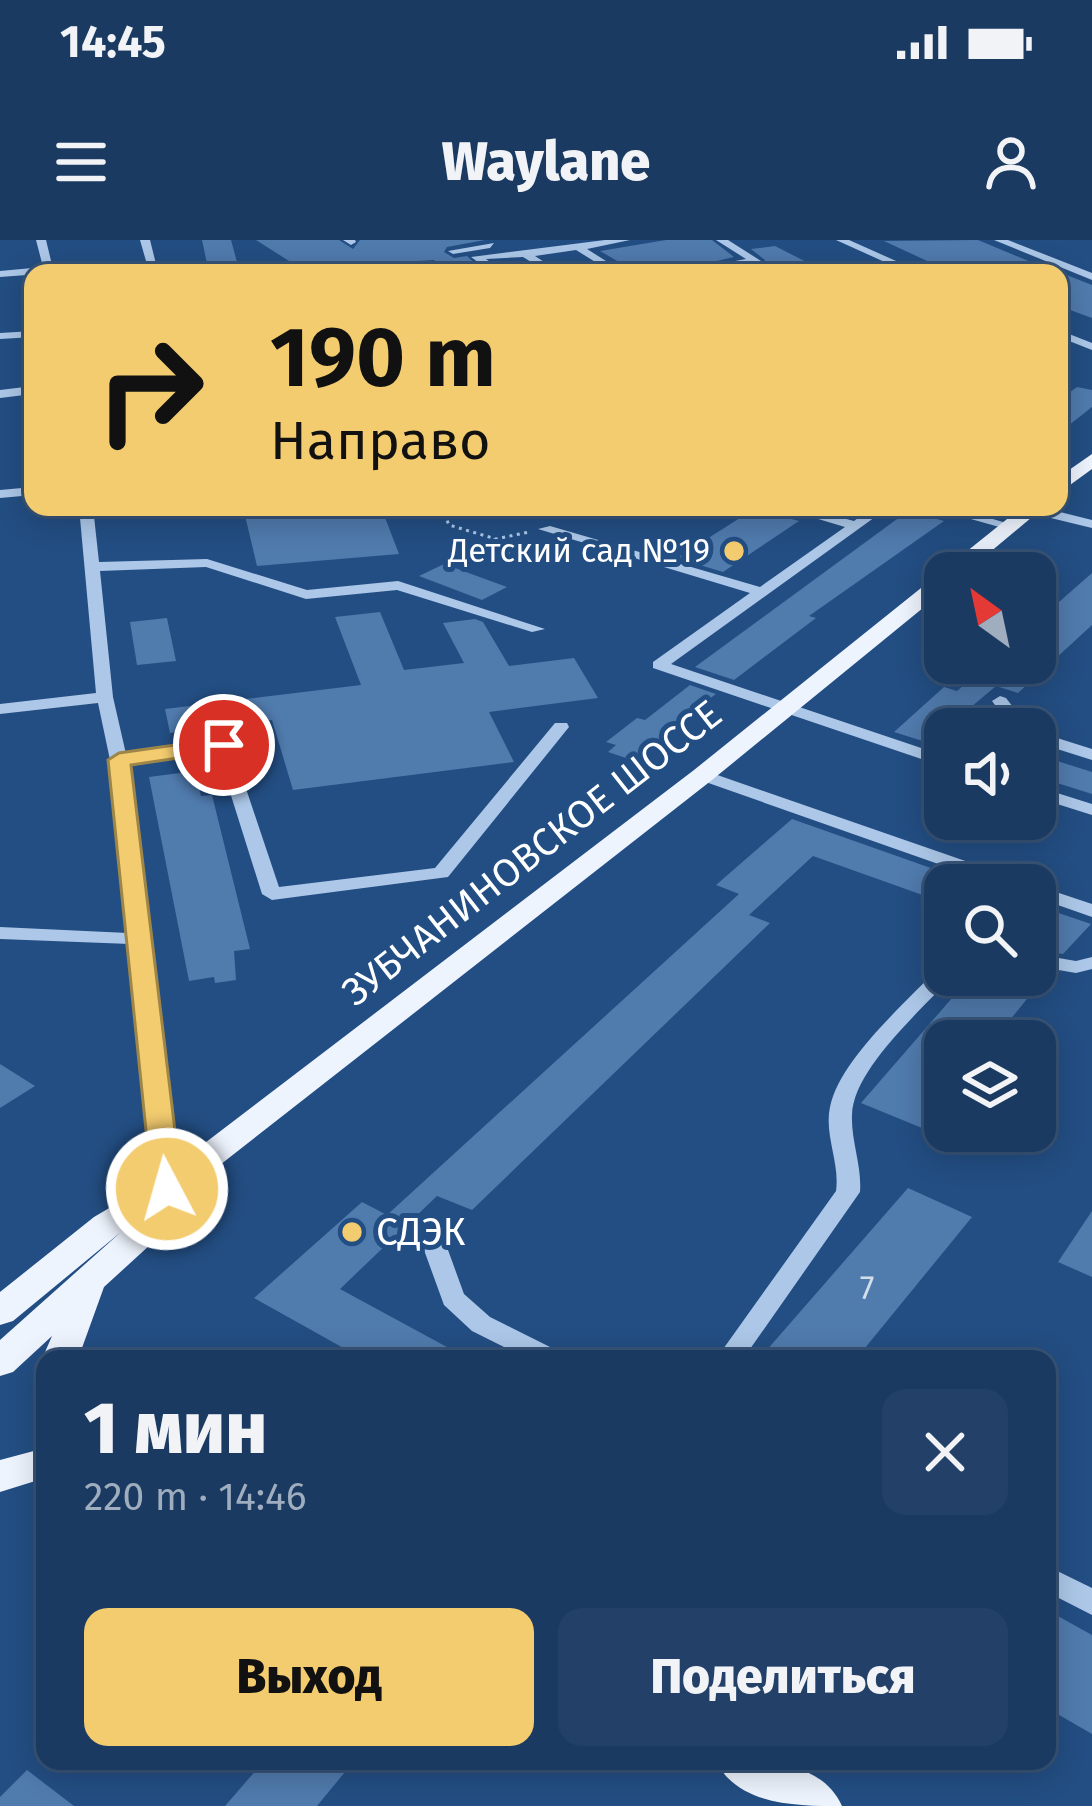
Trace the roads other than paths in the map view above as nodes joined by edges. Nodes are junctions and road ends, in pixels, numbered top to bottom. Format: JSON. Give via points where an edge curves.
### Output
{"nodes":[{"id":1,"x":167,"y":240,"type":"edge"},
{"id":2,"x":526,"y":240,"type":"edge"},
{"id":3,"x":625,"y":240,"type":"edge"},
{"id":4,"x":721,"y":240,"type":"edge"},
{"id":5,"x":841,"y":240,"type":"edge"},
{"id":6,"x":999,"y":240,"type":"edge"},
{"id":7,"x":146,"y":241,"type":"edge"},
{"id":8,"x":485,"y":243,"type":"edge"},
{"id":9,"x":578,"y":247,"type":"junction"},
{"id":10,"x":453,"y":251,"type":"dead end"},
{"id":11,"x":525,"y":254,"type":"junction"},
{"id":12,"x":486,"y":264,"type":"edge"},
{"id":13,"x":541,"y":264,"type":"edge"},
{"id":14,"x":605,"y":264,"type":"edge"},
{"id":15,"x":736,"y":264,"type":"edge"},
{"id":16,"x":897,"y":264,"type":"edge"},
{"id":17,"x":1059,"y":264,"type":"edge"},
{"id":18,"x":1092,"y":460,"type":"edge"},
{"id":19,"x":1068,"y":480,"type":"edge"},
{"id":20,"x":87,"y":516,"type":"edge"},
{"id":21,"x":819,"y":516,"type":"edge"},
{"id":22,"x":870,"y":516,"type":"edge"},
{"id":23,"x":970,"y":516,"type":"edge"},
{"id":24,"x":1022,"y":516,"type":"edge"},
{"id":25,"x":1062,"y":516,"type":"edge"},
{"id":26,"x":1092,"y":524,"type":"edge"},
{"id":27,"x":856,"y":526,"type":"junction"},
{"id":28,"x":1010,"y":526,"type":"junction"},
{"id":29,"x":545,"y":529,"type":"road end"},
{"id":30,"x":978,"y":552,"type":"edge"},
{"id":31,"x":93,"y":567,"type":"junction"},
{"id":32,"x":762,"y":592,"type":"junction"},
{"id":33,"x":924,"y":596,"type":"edge"},
{"id":34,"x":537,"y":628,"type":"dead end"},
{"id":35,"x":105,"y":697,"type":"junction"},
{"id":36,"x":1000,"y":701,"type":"dead end"},
{"id":37,"x":1006,"y":708,"type":"edge"},
{"id":38,"x":0,"y":710,"type":"edge"},
{"id":39,"x":784,"y":710,"type":"junction"},
{"id":40,"x":561,"y":727,"type":"dead end"},
{"id":41,"x":1056,"y":743,"type":"edge"},
{"id":42,"x":924,"y":755,"type":"edge"},
{"id":43,"x":1092,"y":755,"type":"edge"},
{"id":44,"x":119,"y":760,"type":"junction"},
{"id":45,"x":703,"y":775,"type":"junction"},
{"id":46,"x":1056,"y":798,"type":"edge"},
{"id":47,"x":1092,"y":810,"type":"edge"},
{"id":48,"x":956,"y":864,"type":"edge"},
{"id":49,"x":1056,"y":899,"type":"edge"},
{"id":50,"x":1092,"y":911,"type":"edge"},
{"id":51,"x":0,"y":933,"type":"edge"},
{"id":52,"x":141,"y":939,"type":"junction"},
{"id":53,"x":1092,"y":963,"type":"edge"},
{"id":54,"x":1056,"y":964,"type":"edge"},
{"id":55,"x":924,"y":996,"type":"edge"},
{"id":56,"x":167,"y":1189,"type":"junction"},
{"id":57,"x":432,"y":1239,"type":"dead end"},
{"id":58,"x":94,"y":1281,"type":"junction"},
{"id":59,"x":0,"y":1312,"type":"edge"},
{"id":60,"x":64,"y":1350,"type":"edge"},
{"id":61,"x":533,"y":1350,"type":"edge"},
{"id":62,"x":735,"y":1350,"type":"edge"},
{"id":63,"x":0,"y":1361,"type":"edge"},
{"id":64,"x":0,"y":1460,"type":"edge"},
{"id":65,"x":36,"y":1462,"type":"edge"},
{"id":66,"x":36,"y":1466,"type":"edge"},
{"id":67,"x":0,"y":1476,"type":"edge"},
{"id":68,"x":1056,"y":1582,"type":"edge"},
{"id":69,"x":1089,"y":1595,"type":"edge"},
{"id":70,"x":755,"y":1770,"type":"edge"},
{"id":71,"x":819,"y":1806,"type":"edge"}],
"edges":[{"from":1,"to":7,"type":"street"},
{"from":2,"to":8,"type":"street"},
{"from":3,"to":9,"type":"street"},
{"from":4,"to":15,"type":"street","via":[[756,261]]},
{"from":5,"to":16,"type":"street"},
{"from":6,"to":17,"type":"street"},
{"from":8,"to":10,"type":"street"},
{"from":9,"to":11,"type":"street"},
{"from":9,"to":14,"type":"street"},
{"from":11,"to":12,"type":"street","via":[[476,257]]},
{"from":11,"to":13,"type":"street"},
{"from":18,"to":19,"type":"main road"},
{"from":20,"to":31,"type":"street"},
{"from":21,"to":27,"type":"street"},
{"from":22,"to":27,"type":"street"},
{"from":23,"to":28,"type":"street"},
{"from":24,"to":28,"type":"main road"},
{"from":25,"to":26,"type":"street"},
{"from":27,"to":32,"type":"street"},
{"from":28,"to":30,"type":"main road"},
{"from":29,"to":32,"type":"street"},
{"from":31,"to":34,"type":"street","via":[[207,563],[306,596],[398,585]]},
{"from":31,"to":35,"type":"street"},
{"from":32,"to":39,"type":"street","via":[[659,665]]},
{"from":33,"to":39,"type":"main road","name":"ЗУБЧАНИНОВСКОЕ ШОССЕ"},
{"from":35,"to":38,"type":"street"},
{"from":35,"to":44,"type":"street"},
{"from":36,"to":37,"type":"street"},
{"from":39,"to":42,"type":"street"},
{"from":39,"to":45,"type":"main road","name":"ЗУБЧАНИНОВСКОЕ ШОССЕ"},
{"from":40,"to":44,"type":"street","via":[[441,873],[272,894],[224,745]]},
{"from":41,"to":43,"type":"street"},
{"from":44,"to":52,"type":"street"},
{"from":45,"to":48,"type":"street"},
{"from":45,"to":56,"type":"main road","name":"ЗУБЧАНИНОВСКОЕ ШОССЕ"},
{"from":46,"to":47,"type":"street"},
{"from":49,"to":50,"type":"street"},
{"from":51,"to":52,"type":"street"},
{"from":52,"to":56,"type":"street"},
{"from":53,"to":54,"type":"street"},
{"from":55,"to":62,"type":"street","via":[[842,1102],[848,1192]]},
{"from":56,"to":58,"type":"main road","name":"ЗУБЧАНИНОВСКОЕ ШОССЕ","via":[[140,1235]]},
{"from":56,"to":59,"type":"main road","name":"ЗУБЧАНИНОВСКОЕ ШОССЕ","via":[[106,1225]]},
{"from":57,"to":61,"type":"street","via":[[453,1299],[481,1324]]},
{"from":58,"to":60,"type":"main road"},
{"from":58,"to":63,"type":"main road","name":"ЗУБЧАНИНОВСКОЕ ШОССЕ"},
{"from":64,"to":65,"type":"main road"},
{"from":66,"to":67,"type":"main road"},
{"from":68,"to":69,"type":"street"},
{"from":70,"to":71,"type":"main road"}]}
